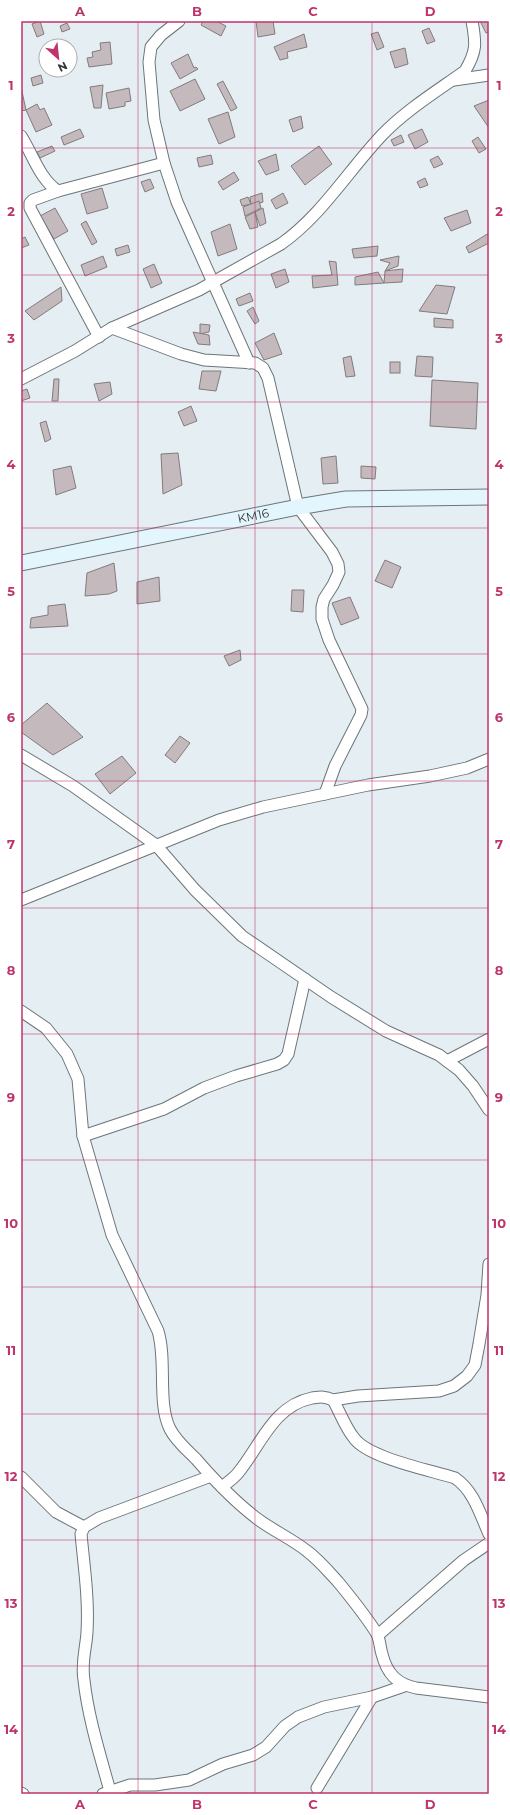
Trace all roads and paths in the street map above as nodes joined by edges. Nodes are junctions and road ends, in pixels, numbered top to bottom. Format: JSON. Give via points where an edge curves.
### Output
{"nodes":[{"id":1,"x":179,"y":21,"type":"edge"},
{"id":2,"x":472,"y":21,"type":"edge"},
{"id":3,"x":489,"y":75,"type":"edge"},
{"id":4,"x":452,"y":80,"type":"junction"},
{"id":5,"x":21,"y":136,"type":"edge"},
{"id":6,"x":164,"y":163,"type":"junction"},
{"id":7,"x":58,"y":191,"type":"junction"},
{"id":8,"x":214,"y":282,"type":"junction"},
{"id":9,"x":112,"y":328,"type":"junction"},
{"id":10,"x":99,"y":337,"type":"junction"},
{"id":11,"x":249,"y":363,"type":"junction"},
{"id":12,"x":21,"y":379,"type":"edge"},
{"id":13,"x":489,"y":497,"type":"edge"},
{"id":14,"x":298,"y":507,"type":"junction"},
{"id":15,"x":21,"y":563,"type":"edge"},
{"id":16,"x":21,"y":754,"type":"edge"},
{"id":17,"x":489,"y":759,"type":"edge"},
{"id":18,"x":325,"y":794,"type":"junction"},
{"id":19,"x":156,"y":845,"type":"junction"},
{"id":20,"x":21,"y":900,"type":"edge"},
{"id":21,"x":305,"y":979,"type":"junction"},
{"id":22,"x":21,"y":1011,"type":"edge"},
{"id":23,"x":489,"y":1039,"type":"edge"},
{"id":24,"x":447,"y":1062,"type":"junction"},
{"id":25,"x":489,"y":1110,"type":"edge"},
{"id":26,"x":83,"y":1136,"type":"junction"},
{"id":27,"x":489,"y":1264,"type":"edge"},
{"id":28,"x":332,"y":1400,"type":"junction"},
{"id":29,"x":211,"y":1476,"type":"junction"},
{"id":30,"x":21,"y":1477,"type":"edge"},
{"id":31,"x":222,"y":1487,"type":"junction"},
{"id":32,"x":84,"y":1527,"type":"junction"},
{"id":33,"x":489,"y":1534,"type":"edge"},
{"id":34,"x":489,"y":1543,"type":"edge"},
{"id":35,"x":378,"y":1635,"type":"junction"},
{"id":36,"x":404,"y":1686,"type":"junction"},
{"id":37,"x":372,"y":1697,"type":"junction"},
{"id":38,"x":488,"y":1697,"type":"edge"},
{"id":39,"x":317,"y":1788,"type":"dead end"},
{"id":40,"x":107,"y":1792,"type":"edge"}],
"edges":[{"from":1,"to":6,"type":"street","via":[[155,41],[151,47],[149,62],[154,120]]},
{"from":2,"to":4,"type":"street","via":[[476,44],[474,52],[464,71]]},
{"from":3,"to":4,"type":"street"},
{"from":4,"to":8,"type":"street","via":[[393,123],[323,206],[293,235]]},
{"from":5,"to":7,"type":"street","via":[[44,175]]},
{"from":6,"to":7,"type":"street"},
{"from":6,"to":8,"type":"street","via":[[177,202]]},
{"from":7,"to":10,"type":"street","via":[[33,200],[30,208]]},
{"from":8,"to":9,"type":"street"},
{"from":8,"to":11,"type":"street"},
{"from":9,"to":10,"type":"street"},
{"from":9,"to":11,"type":"street","via":[[204,360]]},
{"from":10,"to":12,"type":"street"},
{"from":11,"to":14,"type":"street","via":[[255,363],[263,368],[268,378]]},
{"from":13,"to":14,"type":"street","name":"KM16","via":[[346,499]]},
{"from":14,"to":15,"type":"street","name":"KM16"},
{"from":14,"to":18,"type":"street","via":[[338,564],[339,572],[324,599],[322,619],[329,640],[362,709],[335,766]]},
{"from":16,"to":19,"type":"street","via":[[73,786]]},
{"from":17,"to":18,"type":"street","via":[[467,768]]},
{"from":18,"to":19,"type":"street","via":[[263,807],[219,820]]},
{"from":19,"to":20,"type":"street"},
{"from":19,"to":21,"type":"street","via":[[195,890],[237,932]]},
{"from":21,"to":24,"type":"street","via":[[386,1031],[439,1055]]},
{"from":21,"to":26,"type":"street","via":[[288,1054],[284,1060],[204,1088],[164,1109]]},
{"from":22,"to":26,"type":"street","via":[[46,1028],[67,1054],[78,1079]]},
{"from":23,"to":24,"type":"street"},
{"from":24,"to":25,"type":"street","via":[[459,1070]]},
{"from":26,"to":29,"type":"street","via":[[112,1236],[162,1343],[166,1420],[176,1438]]},
{"from":27,"to":28,"type":"street","via":[[479,1344],[474,1365],[467,1376],[454,1386],[439,1391]]},
{"from":28,"to":31,"type":"street","via":[[318,1397],[299,1401],[281,1414],[267,1429],[237,1475]]},
{"from":28,"to":33,"type":"street","via":[[354,1438],[366,1450],[455,1478],[464,1484],[474,1498]]},
{"from":29,"to":31,"type":"street"},
{"from":29,"to":32,"type":"street","via":[[99,1518]]},
{"from":30,"to":32,"type":"street","via":[[56,1512]]},
{"from":31,"to":35,"type":"street","via":[[259,1520],[308,1552],[324,1566]]},
{"from":32,"to":40,"type":"street","via":[[81,1534],[87,1631],[82,1657],[84,1680]]},
{"from":34,"to":35,"type":"street","via":[[464,1560]]},
{"from":35,"to":36,"type":"street","via":[[382,1656],[389,1672]]},
{"from":36,"to":37,"type":"street"},
{"from":36,"to":38,"type":"street"},
{"from":37,"to":39,"type":"street"},
{"from":37,"to":40,"type":"street","via":[[324,1707],[298,1717],[252,1755],[223,1764],[189,1780],[154,1785],[130,1785]]}]}
